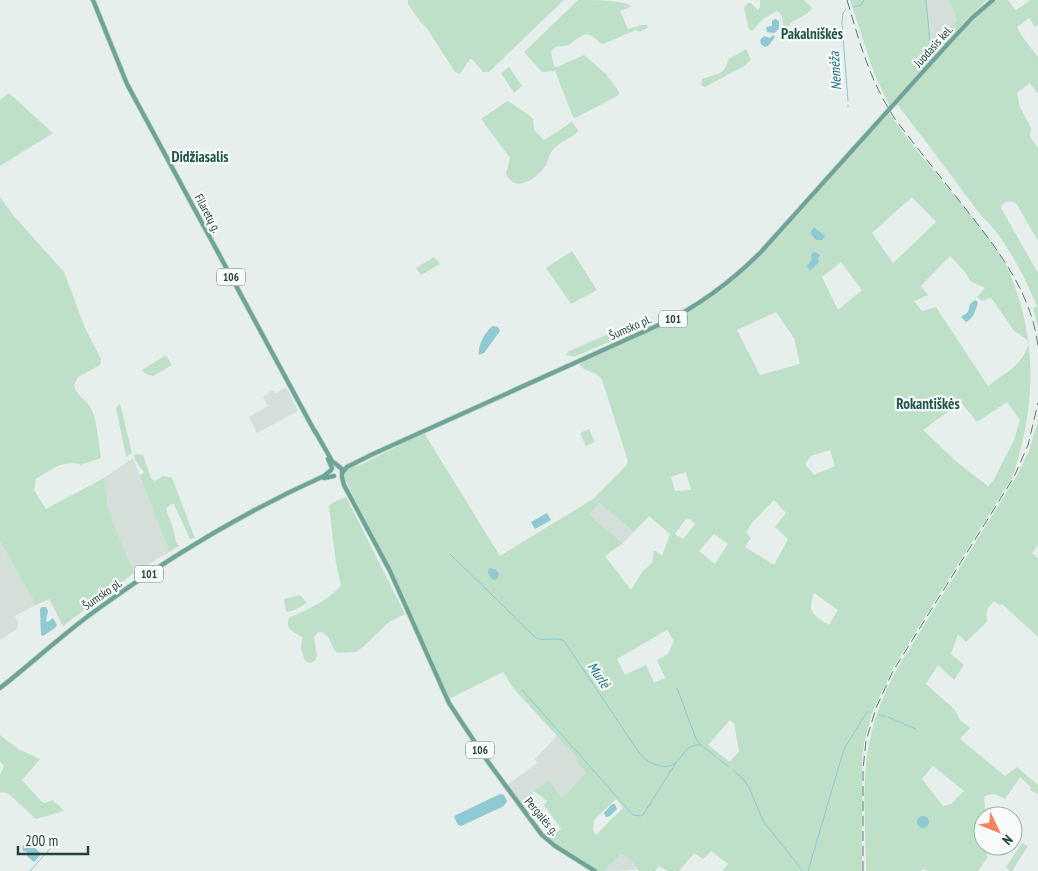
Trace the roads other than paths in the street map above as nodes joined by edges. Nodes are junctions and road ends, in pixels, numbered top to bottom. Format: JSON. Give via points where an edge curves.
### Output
{"nodes":[{"id":1,"x":93,"y":0,"type":"edge"},
{"id":2,"x":993,"y":0,"type":"edge"},
{"id":3,"x":890,"y":108,"type":"joint"},
{"id":4,"x":315,"y":431,"type":"junction"},
{"id":5,"x":373,"y":454,"type":"junction"},
{"id":6,"x":339,"y":466,"type":"junction"},
{"id":7,"x":332,"y":469,"type":"junction"},
{"id":8,"x":342,"y":473,"type":"junction"},
{"id":9,"x":335,"y":476,"type":"junction"},
{"id":10,"x":344,"y":485,"type":"junction"},
{"id":11,"x":304,"y":486,"type":"junction"},
{"id":12,"x":0,"y":688,"type":"edge"},
{"id":13,"x":595,"y":871,"type":"edge"}],
"edges":[{"from":1,"to":4,"type":"main road","name":"Filaretų g.","number":"106","via":[[127,84]]},
{"from":2,"to":3,"type":"main road","name":"Juodasis kel.","number":"101"},
{"from":3,"to":5,"type":"main road","name":"Šumsko pl.","number":"101","via":[[761,252],[700,302],[653,328]]},
{"from":4,"to":6,"type":"main road","name":"Filaretų g.","number":"106","via":[[332,461]]},
{"from":4,"to":7,"type":"main road","name":"Filaretų g.","number":"106"},
{"from":5,"to":6,"type":"main road","name":"Šumsko pl.","number":"101"},
{"from":5,"to":8,"type":"main road","name":"Šumsko pl.","number":"101"},
{"from":6,"to":7,"type":"main road","name":"Šumsko pl."},
{"from":6,"to":8,"type":"main road","number":"106"},
{"from":7,"to":9,"type":"main road","number":"106"},
{"from":7,"to":11,"type":"main road","name":"Šumsko pl.","number":"101"},
{"from":8,"to":9,"type":"main road","name":"Šumsko pl."},
{"from":8,"to":10,"type":"main road","number":"106"},
{"from":9,"to":10,"type":"main road","number":"106"},
{"from":9,"to":11,"type":"main road","name":"Šumsko pl.","number":"101"},
{"from":10,"to":13,"type":"main road","name":"Pergalės g.","number":"106","via":[[390,571],[446,698],[546,840]]},
{"from":11,"to":12,"type":"main road","name":"Šumsko pl.","number":"101","via":[[237,520],[155,570],[81,621]]}]}
